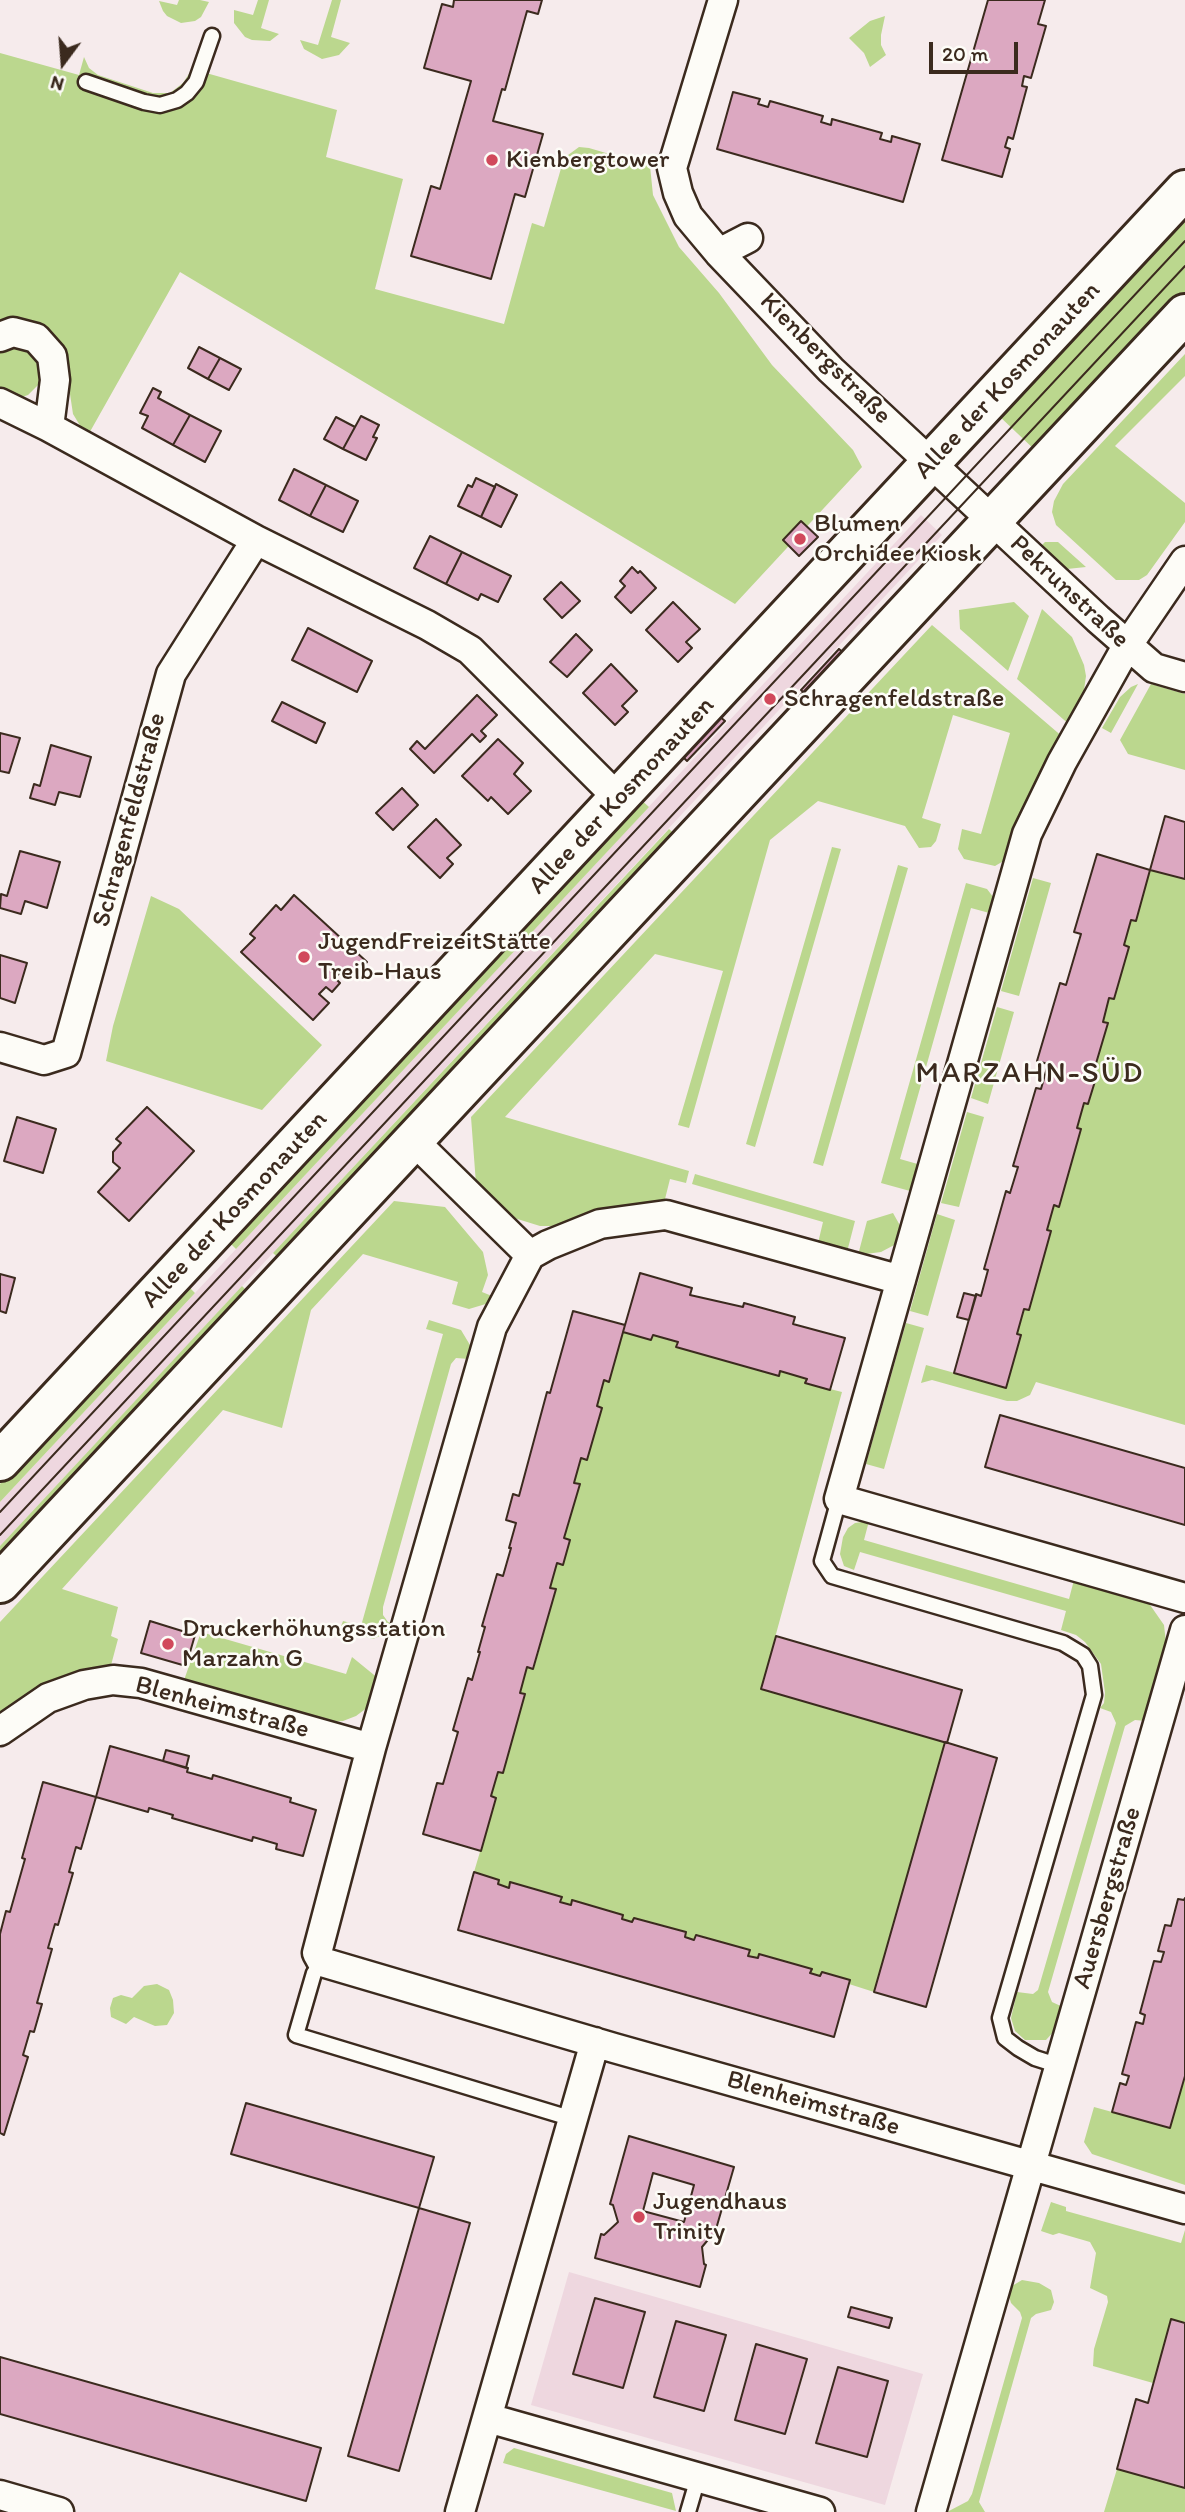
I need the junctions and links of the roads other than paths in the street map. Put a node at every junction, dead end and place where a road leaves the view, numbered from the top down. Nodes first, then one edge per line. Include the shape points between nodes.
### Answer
1 (723, 0) edge
2 (212, 36) dead end
3 (86, 82) dead end
4 (1185, 190) edge
5 (748, 238) dead end
6 (719, 253) junction
7 (1185, 314) edge
8 (0, 337) edge
9 (0, 402) edge
10 (49, 427) junction
11 (931, 463) junction
12 (992, 521) junction
13 (256, 540) junction
14 (1185, 561) edge
15 (1127, 646) junction
16 (1185, 677) edge
17 (619, 799) junction
18 (0, 1047) edge
19 (413, 1139) junction
20 (530, 1255) junction
21 (901, 1280) junction
22 (0, 1461) edge
23 (839, 1499) junction
24 (0, 1583) edge
25 (1185, 1598) edge
26 (1185, 1630) edge
27 (0, 1731) edge
28 (371, 1748) junction
29 (323, 1962) junction
30 (595, 2042) junction
31 (1060, 2066) junction
32 (573, 2119) junction
33 (1031, 2166) junction
34 (1185, 2209) edge
35 (488, 2418) junction
36 (698, 2478) junction
37 (0, 2495) edge
38 (56, 2512) edge
39 (460, 2512) edge
40 (688, 2512) edge
41 (820, 2512) edge
42 (931, 2512) edge

1 - 6 street, Kienbergstraße via 673,169 688,216
2 - 3 lane via 195,82 177,100 160,105 144,102
4 - 11 main road, Allee der Kosmonauten
5 - 6 street
6 - 11 street, Kienbergstraße via 831,369
7 - 12 main road
8 - 10 street via 13,332 36,338 52,356 55,380
9 - 10 street
10 - 13 street
11 - 12 street, Pekrunstraße
11 - 17 main road, Allee der Kosmonauten
12 - 15 street, Pekrunstraße
12 - 19 main road
13 - 17 street via 470,650
13 - 18 street, Schragenfeldstraße via 171,674 66,1053 44,1059
14 - 15 street
15 - 16 street, Pekrunstraße via 1154,668
15 - 21 street via 1027,834
17 - 22 main road, Allee der Kosmonauten
19 - 20 street
19 - 24 main road
20 - 21 street via 600,1224 666,1215
20 - 28 street via 492,1327
21 - 23 street
23 - 25 street
23 - 31 lane via 822,1561 832,1576 1063,1643 1083,1655 1090,1666 1094,1695 1000,2018 1005,2038 1017,2048
26 - 31 street, Auersbergstraße
27 - 28 street, Blenheimstraße via 48,1698 113,1680
28 - 29 street via 317,1953
29 - 30 street, Blenheimstraße
29 - 32 lane via 314,1973 296,2035
30 - 32 street
30 - 33 street, Blenheimstraße
31 - 33 street, Auersbergstraße
32 - 35 street
33 - 34 street, Blenheimstraße
33 - 42 street
35 - 36 street
35 - 39 street
36 - 40 lane
36 - 41 street
37 - 38 street

